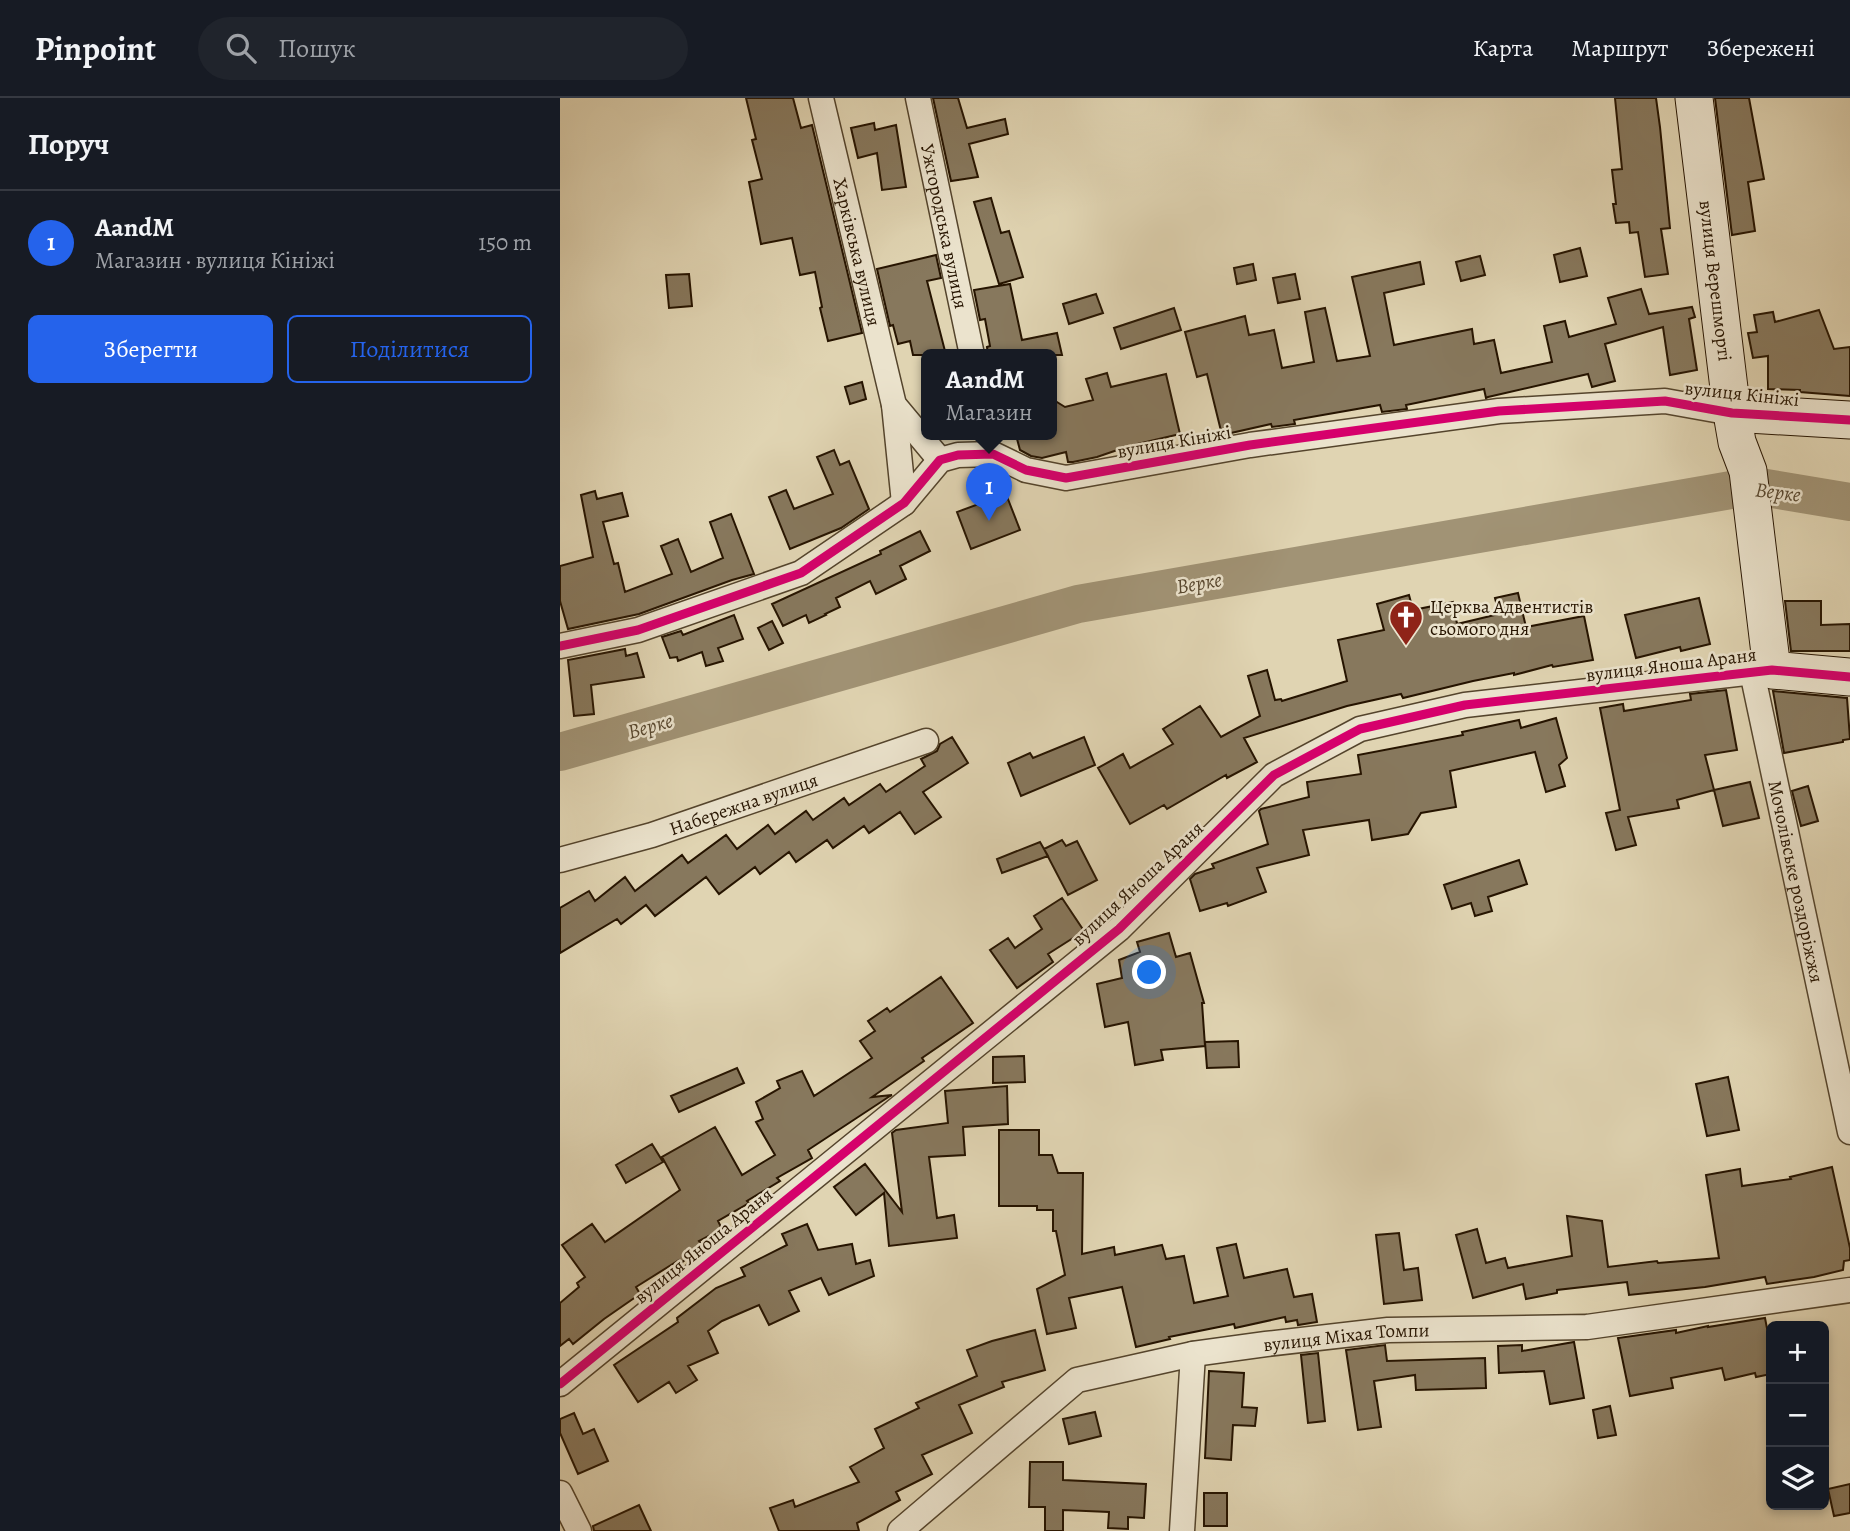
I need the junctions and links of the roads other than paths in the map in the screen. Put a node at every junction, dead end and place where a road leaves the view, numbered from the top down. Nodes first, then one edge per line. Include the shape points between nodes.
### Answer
1 (821, 98) edge
2 (918, 98) edge
3 (1694, 98) edge
4 (971, 349) edge
5 (894, 405) junction
6 (1732, 413) junction
7 (1850, 420) edge
8 (921, 437) edge
9 (923, 440) edge
10 (991, 445) edge
11 (940, 460) junction
12 (904, 503) junction
13 (560, 646) edge
14 (1762, 671) junction
15 (1850, 677) edge
16 (926, 741) dead end
17 (560, 860) edge
18 (1850, 1132) edge
19 (1849, 1296) edge
20 (1193, 1354) junction
21 (560, 1384) edge
22 (560, 1493) edge
23 (579, 1531) edge
24 (900, 1531) edge
25 (1182, 1531) edge

1 - 5 street, Харківська вулиця
2 - 4 street, Ужгородська вулиця
3 - 6 street, вулиця Верешморті
5 - 8 street, Харківська вулиця
5 - 12 street, Харківська вулиця
6 - 7 street, вулиця Кініжі
6 - 10 street, вулиця Кініжі via 1665,401 1499,411 1066,478 1026,471
6 - 14 street, вулиця Верешморті via 1748,471
9 - 11 street, Харківська вулиця
10 - 11 street, вулиця Кініжі
11 - 12 street
12 - 13 street via 800,573 638,630
14 - 15 street, вулиця Яноша Араня
14 - 18 street, Мочолівське роздоріжжя
14 - 21 street, вулиця Яноша Араня via 1465,705 1360,729 1275,775 1119,929
16 - 17 street, Набережна вулиця via 652,835
19 - 20 street, вулиця Міхая Томпи via 1587,1327 1388,1330
20 - 24 street, вулиця Міхая Томпи via 1077,1380
20 - 25 street
22 - 23 street

